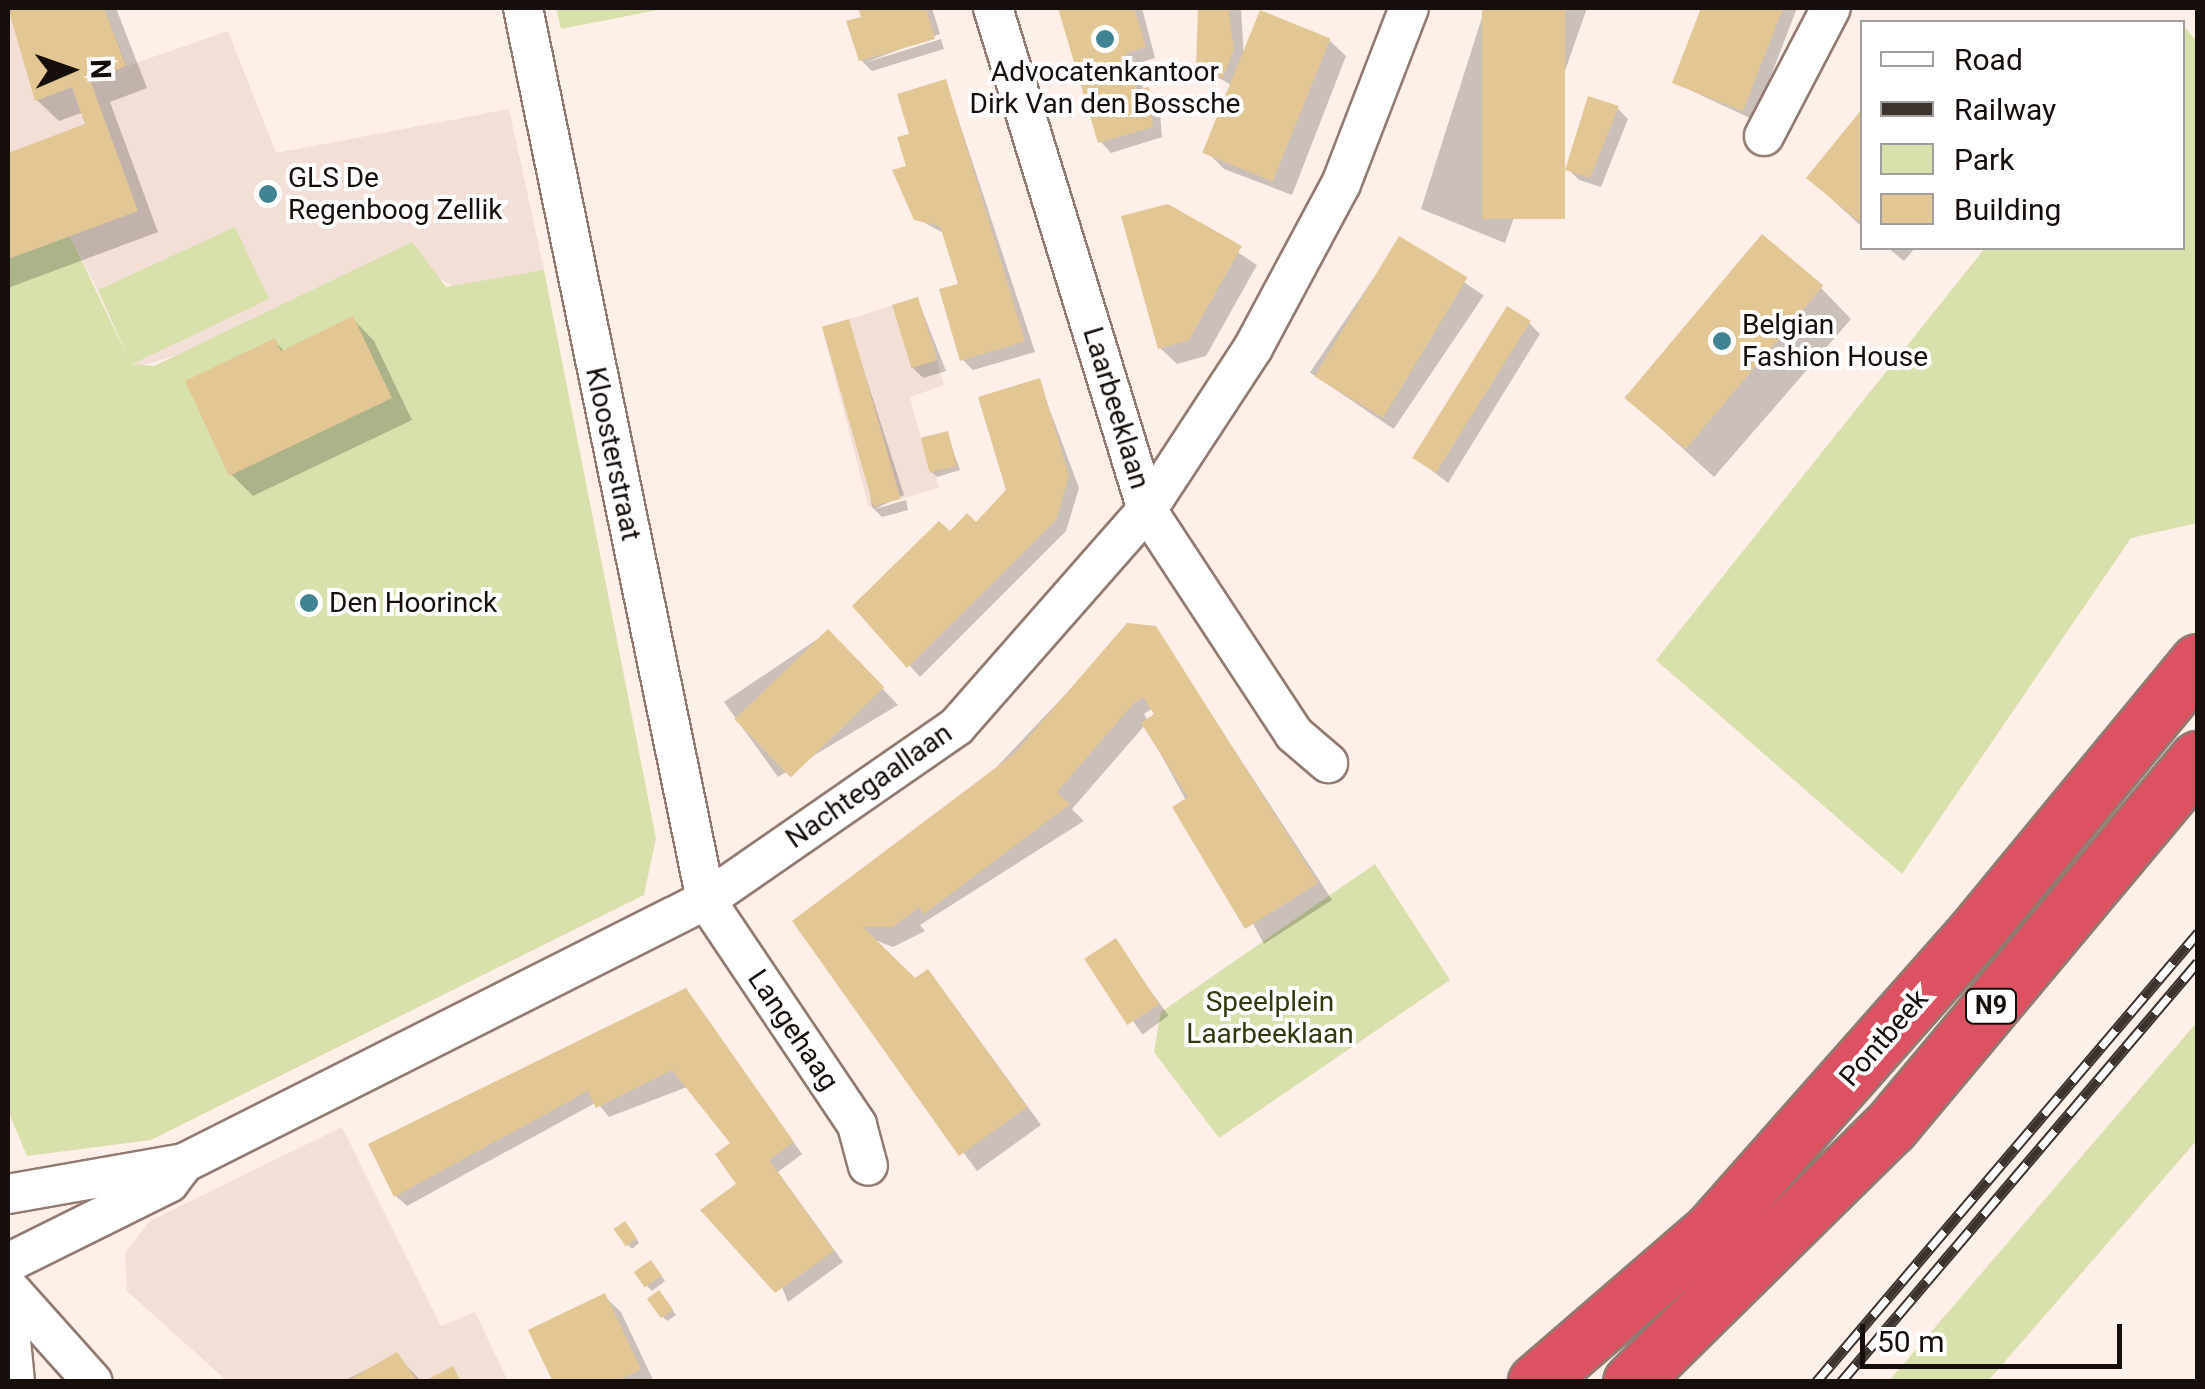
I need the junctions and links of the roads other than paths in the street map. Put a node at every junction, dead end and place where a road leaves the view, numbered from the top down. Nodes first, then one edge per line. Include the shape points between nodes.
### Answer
1 (523, 8) edge
2 (992, 8) edge
3 (1409, 8) edge
4 (1832, 8) edge
5 (1764, 136) dead end
6 (1147, 510) junction
7 (2198, 662) edge
8 (2198, 760) edge
9 (1328, 763) dead end
10 (706, 900) junction
11 (184, 1163) junction
12 (868, 1166) dead end
13 (8, 1194) edge
14 (8, 1263) edge
15 (8, 1287) edge
16 (8, 1309) edge
17 (16, 1382) edge
18 (93, 1382) edge
19 (1536, 1382) edge
20 (1631, 1382) edge

1 - 10 street, Kloosterstraat
2 - 6 street, Laarbeeklaan
3 - 6 street, Nachtegaallaan via 1328,211
4 - 5 street
6 - 9 street, Laarbeeklaan via 1294,734
6 - 10 street, Nachtegaallaan via 957,726
7 - 19 highway, Pontbeek / N9 via 1974,936 1711,1231
8 - 20 highway, N9 via 1890,1127
10 - 11 street, Nachtegaallaan
10 - 12 street, Langehaag via 857,1125
11 - 13 street, Nachtegaallaan
11 - 14 street, Nachtegaallaan via 169,1183
15 - 18 street
16 - 17 street

